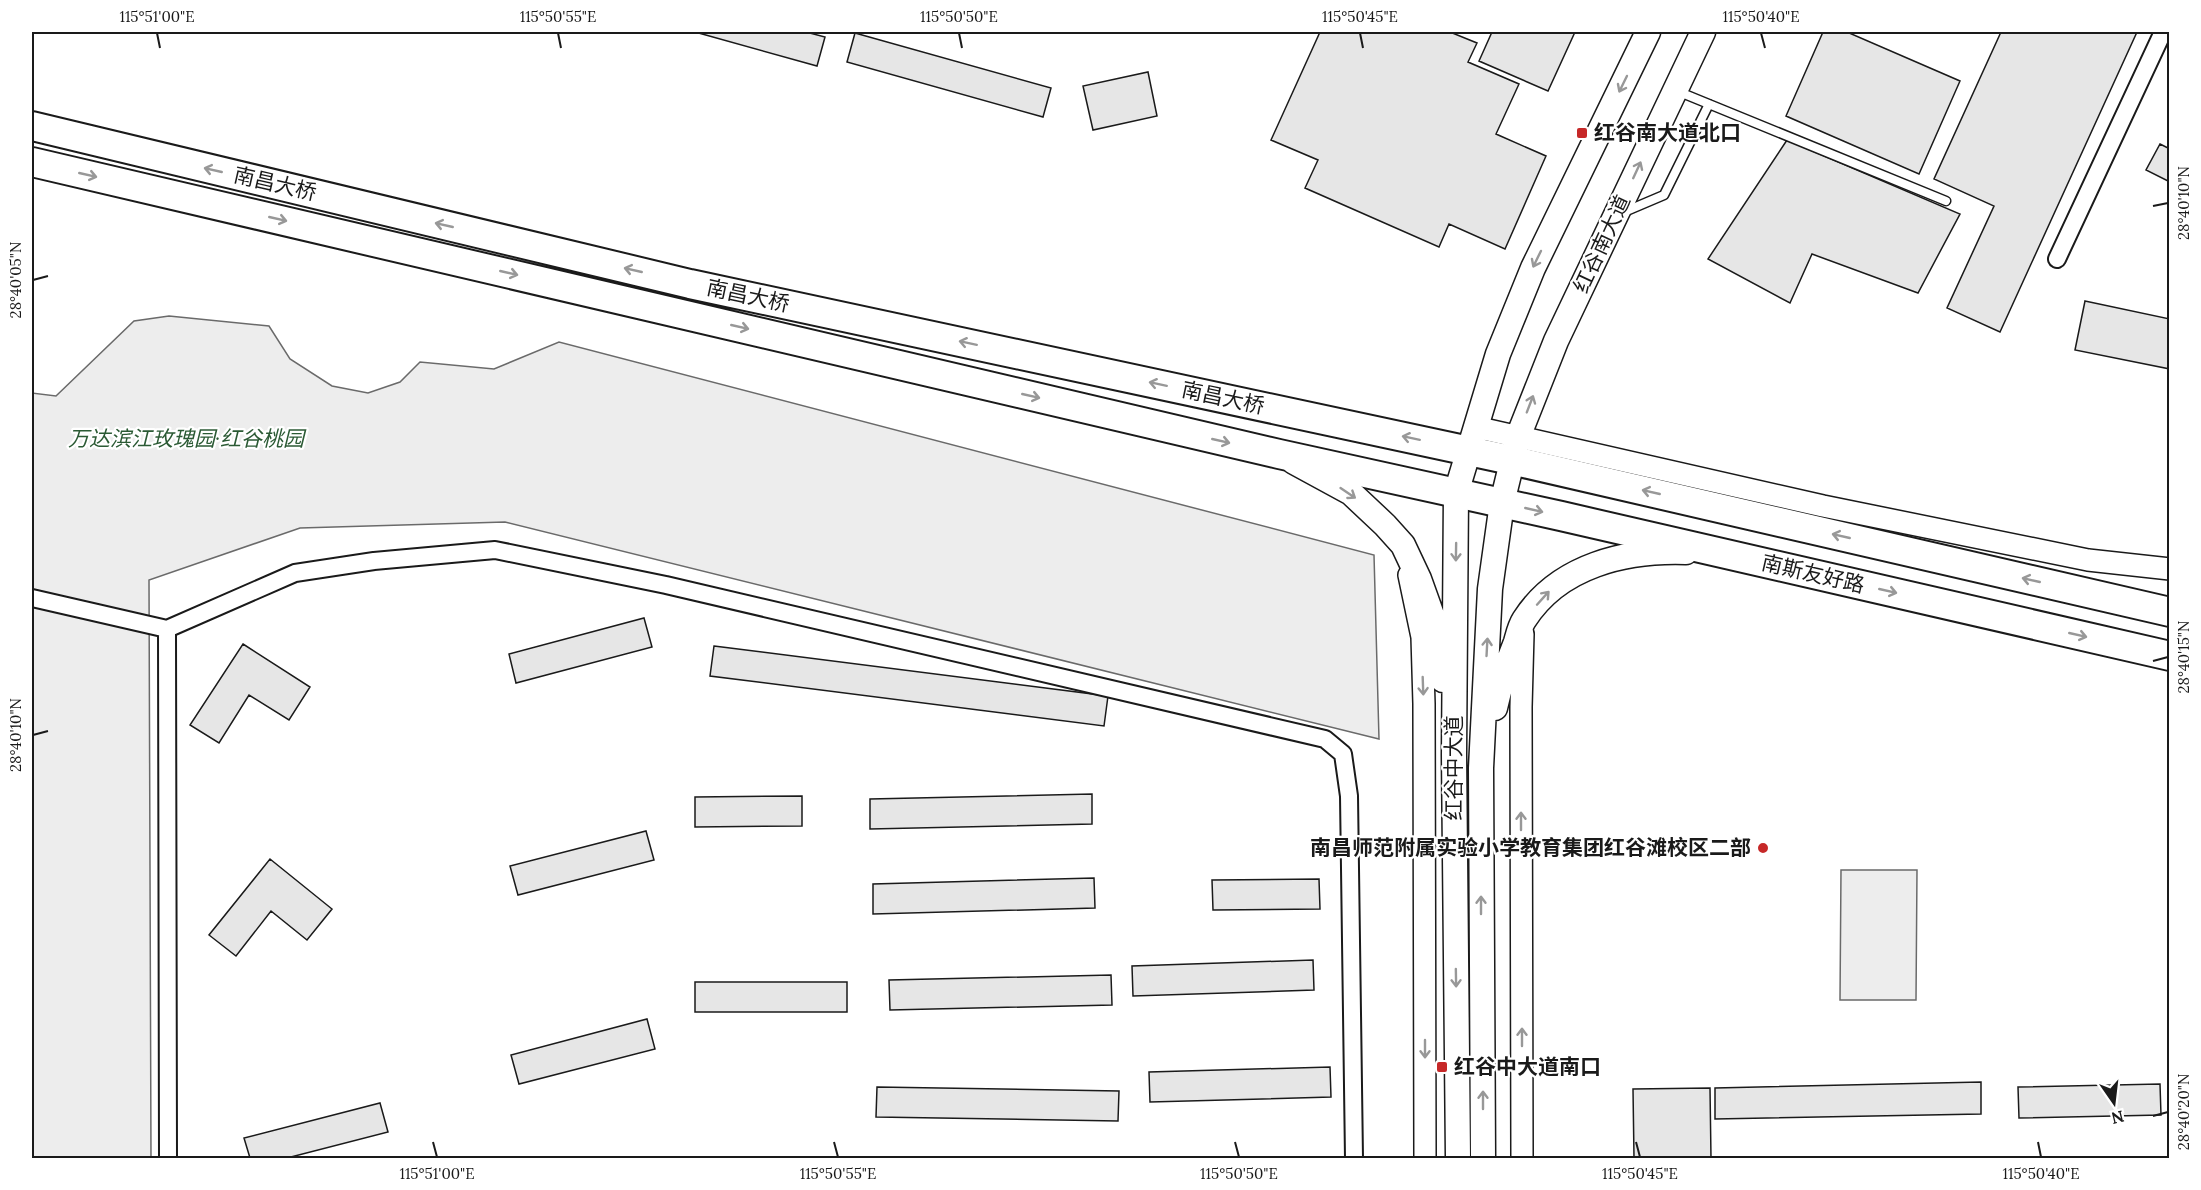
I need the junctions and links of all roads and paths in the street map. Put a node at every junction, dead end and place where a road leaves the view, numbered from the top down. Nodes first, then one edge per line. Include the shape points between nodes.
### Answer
1 (1648, 32) edge
2 (1703, 32) edge
3 (2163, 32) edge
4 (1675, 90) junction
5 (1709, 104) junction
6 (32, 126) edge
7 (32, 162) edge
8 (1946, 201) dead end
9 (1615, 216) junction
10 (2057, 259) dead end
11 (1472, 439) junction
12 (1514, 448) junction
13 (1279, 454) junction
14 (1456, 493) junction
15 (1502, 503) junction
16 (1403, 545) junction
17 (1725, 554) junction
18 (2169, 569) edge
19 (32, 598) edge
20 (2169, 612) edge
21 (1524, 621) junction
22 (167, 629) junction
23 (2169, 656) edge
24 (1454, 755) junction
25 (1480, 768) junction
26 (168, 1158) edge
27 (1354, 1158) edge
28 (1425, 1158) edge
29 (1458, 1158) edge
30 (1483, 1158) edge
31 (1522, 1158) edge

1 -> 11 main road via 1533,268 1498,354
2 - 4 main road, 红谷南大道
3 - 10 street
4 - 5 lane
9 -> 4 main road, 红谷南大道
5 - 8 lane
5 - 9 lane via 1664,195
11 -> 6 highway, 南昌大桥 via 690,284
7 -> 13 highway, 南昌大桥
12 -> 9 main road, 红谷南大道 via 1556,341
11 - 12 highway, 南斯友好路
11 - 14 main road, 红谷中大道
12 - 15 main road, 红谷中大道
12 - 18 street via 2076,557
20 -> 12 highway, 南斯友好路
13 - 14 highway, 南昌大桥
13 -> 16 main road via 1351,493
14 - 15 highway, 南斯友好路
14 -> 24 main road, 红谷中大道
15 -> 17 highway, 南斯友好路
25 -> 15 main road, 红谷中大道 via 1490,589
16 - 24 main road via 1433,618
16 -> 28 street via 1422,637
21 -> 17 main road via 1549,591 1576,572 1612,559 1659,551
17 -> 23 highway, 南斯友好路
19 - 22 street
21 - 25 main road via 1502,676
31 -> 21 street
22 - 26 street
22 - 27 street via 295,573 495,550 666,585 1325,740 1343,754 1349,796
24 -> 29 main road, 红谷中大道
30 -> 25 main road, 红谷中大道

